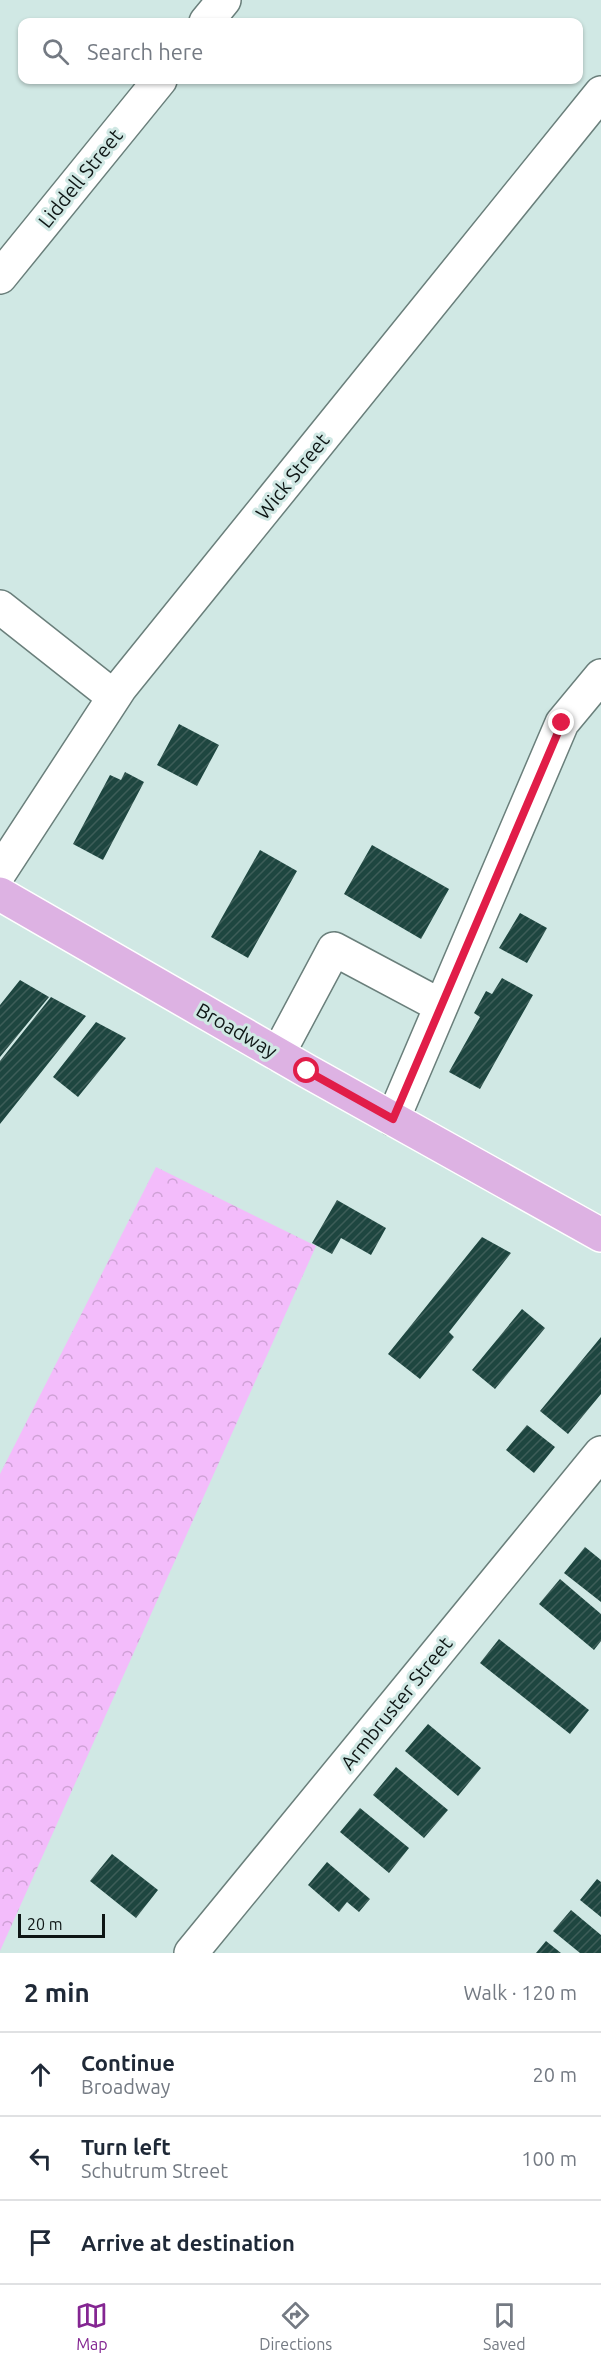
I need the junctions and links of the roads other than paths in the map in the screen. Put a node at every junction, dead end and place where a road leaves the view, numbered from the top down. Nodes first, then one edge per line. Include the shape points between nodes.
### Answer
1 (224, 0) edge
2 (209, 18) edge
3 (157, 84) edge
4 (601, 93) edge
5 (0, 278) edge
6 (0, 607) edge
7 (601, 675) edge
8 (114, 697) junction
9 (0, 872) edge
10 (0, 894) edge
11 (441, 1006) junction
12 (278, 1054) junction
13 (393, 1119) junction
14 (601, 1235) edge
15 (601, 1453) edge
16 (191, 1953) edge

1 - 2 street
3 - 5 street, Liddell Street
4 - 8 street, Wick Street
6 - 8 street
7 - 11 street via 562,723
8 - 9 street, Wick Street
10 - 12 main road, Broadway
11 - 12 street via 334,949
11 - 13 street
12 - 13 main road, Broadway
13 - 14 main road, Broadway
15 - 16 street, Armbruster Street

